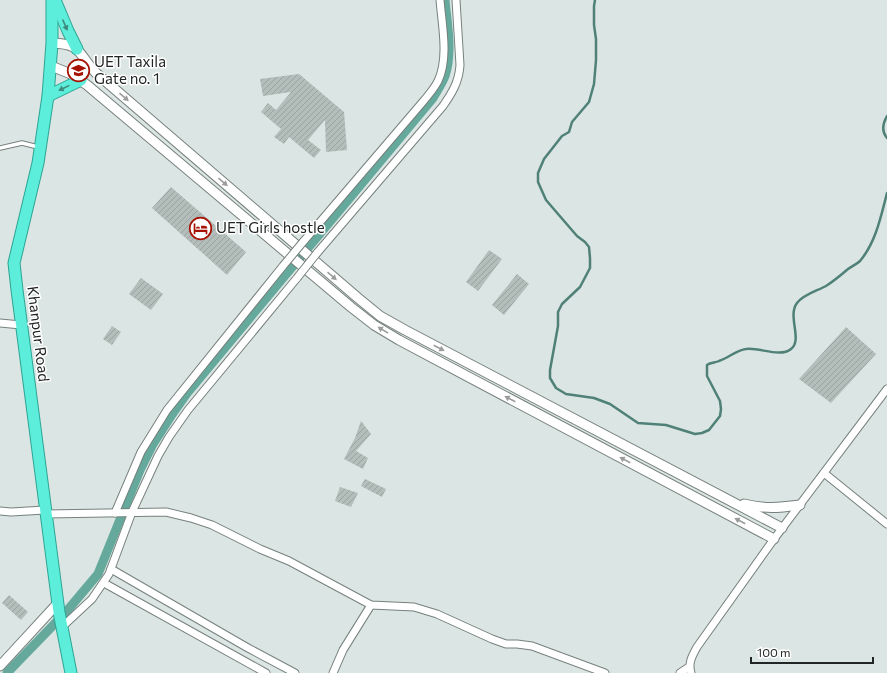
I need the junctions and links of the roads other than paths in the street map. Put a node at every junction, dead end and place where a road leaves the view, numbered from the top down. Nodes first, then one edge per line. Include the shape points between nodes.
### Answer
1 (53, 0) edge
2 (440, 0) edge
3 (456, 0) edge
4 (52, 43) junction
5 (77, 49) junction
6 (84, 59) junction
7 (50, 66) junction
8 (71, 74) junction
9 (81, 80) junction
10 (48, 96) junction
11 (0, 148) edge
12 (41, 148) junction
13 (0, 323) edge
14 (21, 325) junction
15 (887, 389) edge
16 (824, 473) junction
17 (733, 502) junction
18 (800, 505) junction
19 (0, 511) edge
20 (46, 512) junction
21 (130, 512) junction
22 (117, 513) junction
23 (887, 524) edge
24 (782, 528) junction
25 (774, 539) junction
26 (112, 569) junction
27 (104, 583) junction
28 (371, 605) junction
29 (60, 616) junction
30 (0, 666) edge
31 (690, 670) edge
32 (71, 673) edge
33 (266, 673) edge
34 (295, 673) edge
35 (333, 673) edge
36 (605, 673) edge
37 (680, 673) edge

1 - 4 highway, Khanpur Road
1 -> 5 highway
2 - 22 street, bridge via 444,59 438,82 283,266 167,410 141,452
3 - 21 street, bridge via 459,75 443,106 317,253 188,410 158,456
4 - 5 street via 71,45
4 - 7 highway, Khanpur Road
5 - 6 street
6 - 8 street
6 -> 17 street via 96,73 380,316
7 - 8 street
7 - 10 highway, Khanpur Road
8 - 9 street
9 -> 10 highway
25 -> 9 street via 374,325
10 - 12 highway, Khanpur Road
11 - 12 lane via 22,143
12 - 14 highway, Khanpur Road via 14,263
13 - 14 street
14 - 20 highway, Khanpur Road
15 - 16 street
16 - 18 street
16 - 23 street
17 - 18 street via 760,508
17 - 24 street
18 - 24 street
19 - 20 street
20 - 22 street
20 - 29 highway, Khanpur Road
21 - 22 street
21 - 26 street
21 - 28 street via 166,512 212,525 289,561
24 - 25 street
25 - 31 street via 697,647 691,658
26 - 27 street
26 - 34 street
27 - 29 street via 92,599
27 - 33 street
28 - 35 street via 343,650
28 - 36 street via 414,607 437,614 506,644 532,646
29 - 30 street
29 - 32 highway, Khanpur Road
31 - 37 street

